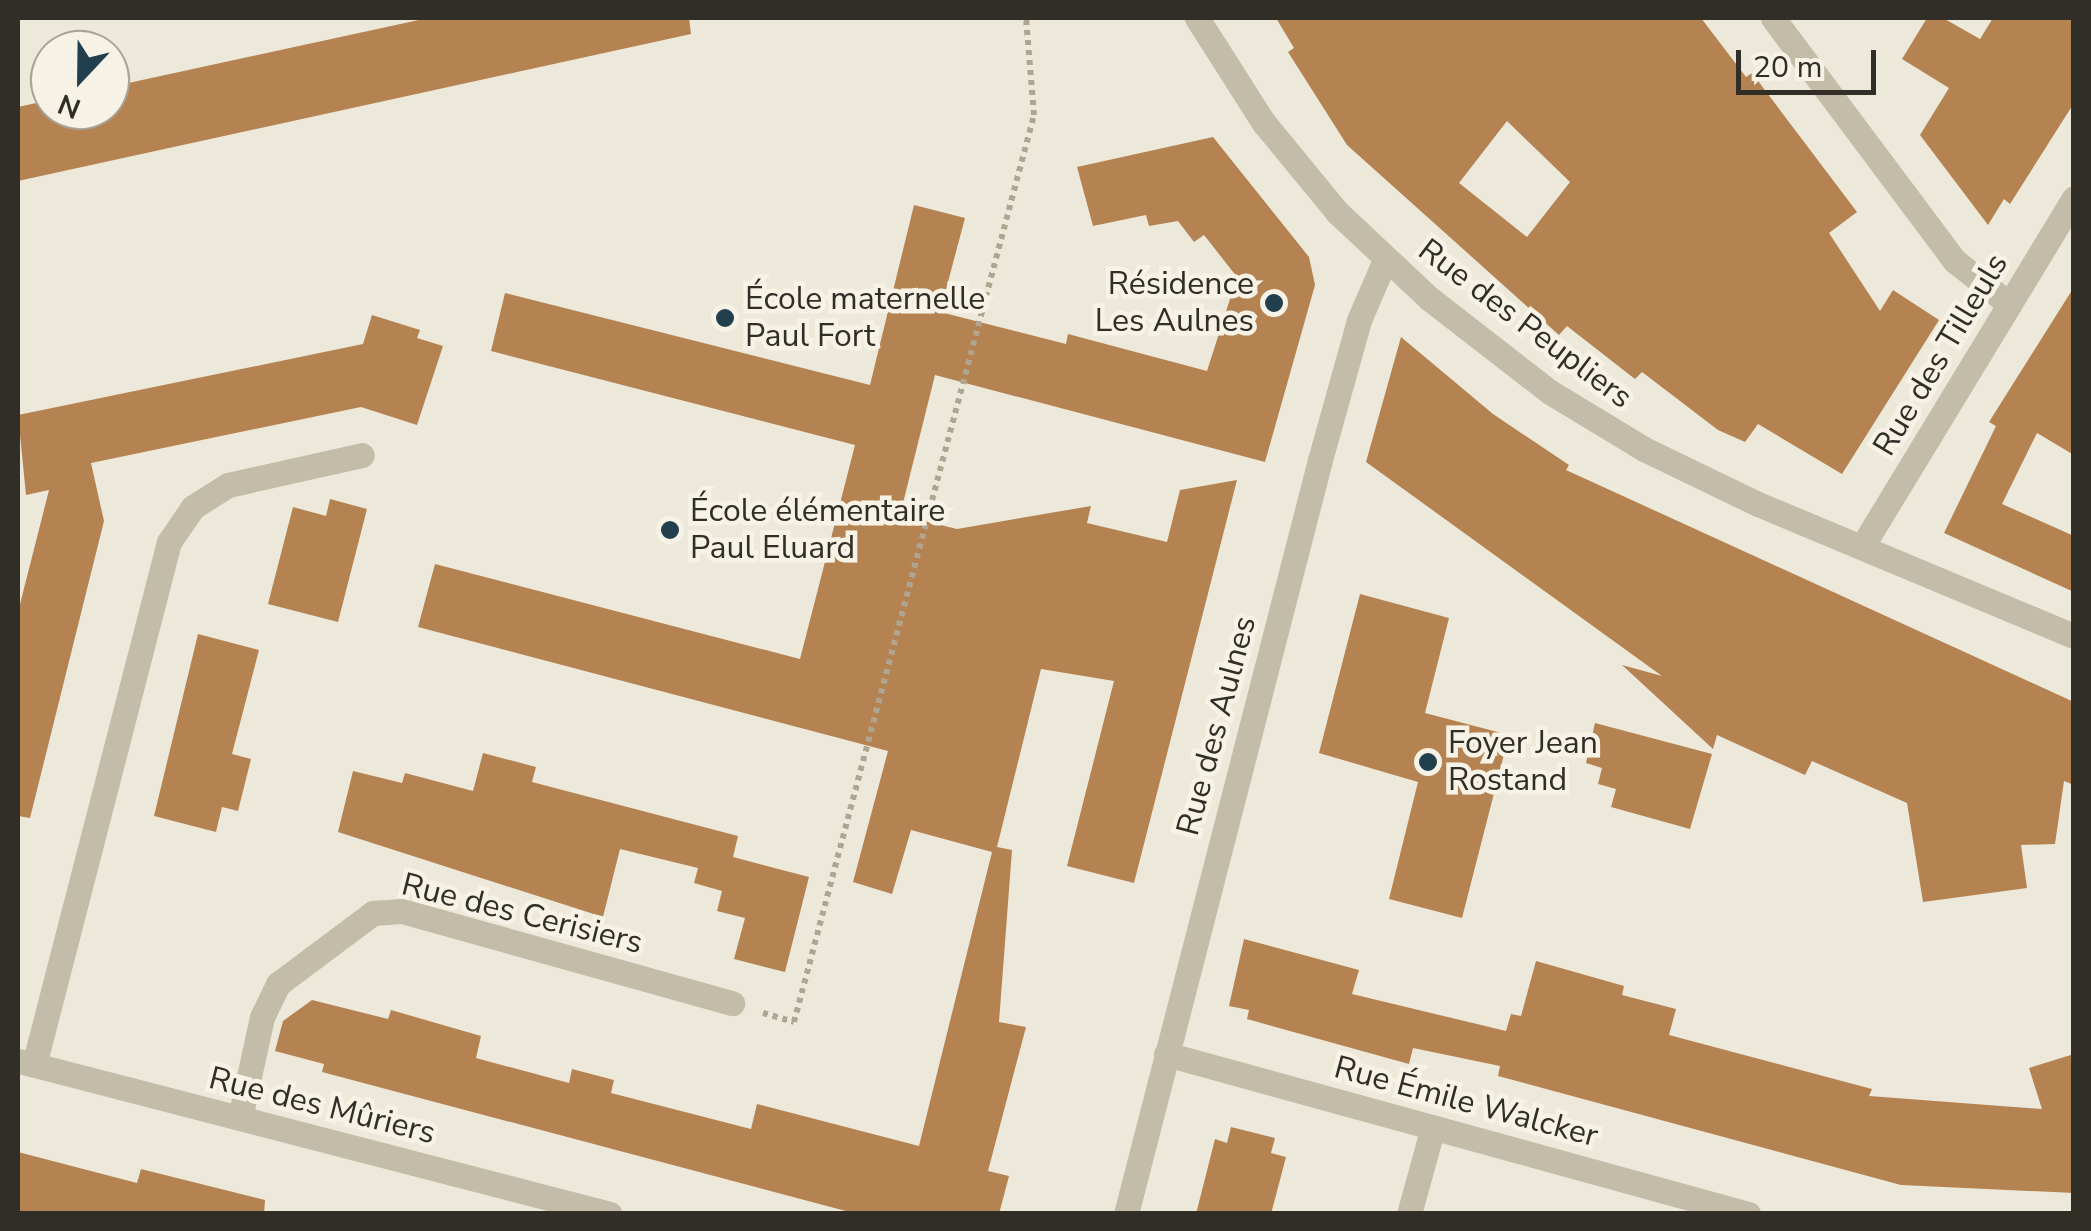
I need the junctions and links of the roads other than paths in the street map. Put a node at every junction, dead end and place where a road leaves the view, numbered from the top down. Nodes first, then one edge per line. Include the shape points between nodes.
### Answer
1 (1197, 18) edge
2 (1772, 18) edge
3 (2074, 198) edge
4 (1385, 260) junction
5 (2009, 304) junction
6 (362, 455) dead end
7 (1863, 545) junction
8 (2074, 636) edge
9 (732, 1003) road end
10 (1166, 1054) junction
11 (26, 1063) edge
12 (240, 1118) junction
13 (1433, 1128) junction
14 (610, 1214) edge
15 (1126, 1214) edge
16 (1409, 1214) edge
17 (1748, 1214) edge

1 - 4 street, Rue des Peupliers via 1264,123
2 - 5 street via 1955,261
3 - 5 street, Rue des Tilleuls
4 - 7 street, Rue des Peupliers via 1525,374 1614,433 1793,520
4 - 10 street, Rue des Aulnes via 1364,304 1334,407
5 - 7 street, Rue des Tilleuls
6 - 11 street via 228,485 193,507 169,542
7 - 8 street, Rue des Peupliers
9 - 12 street, Rue des Cerisiers via 402,911 373,912 278,984 262,1017
10 - 13 street, Rue Émile Walcker
10 - 15 street, Rue des Aulnes
11 - 12 street, Rue des Mûriers
12 - 14 street, Rue des Mûriers
13 - 16 street
13 - 17 street, Rue Émile Walcker

